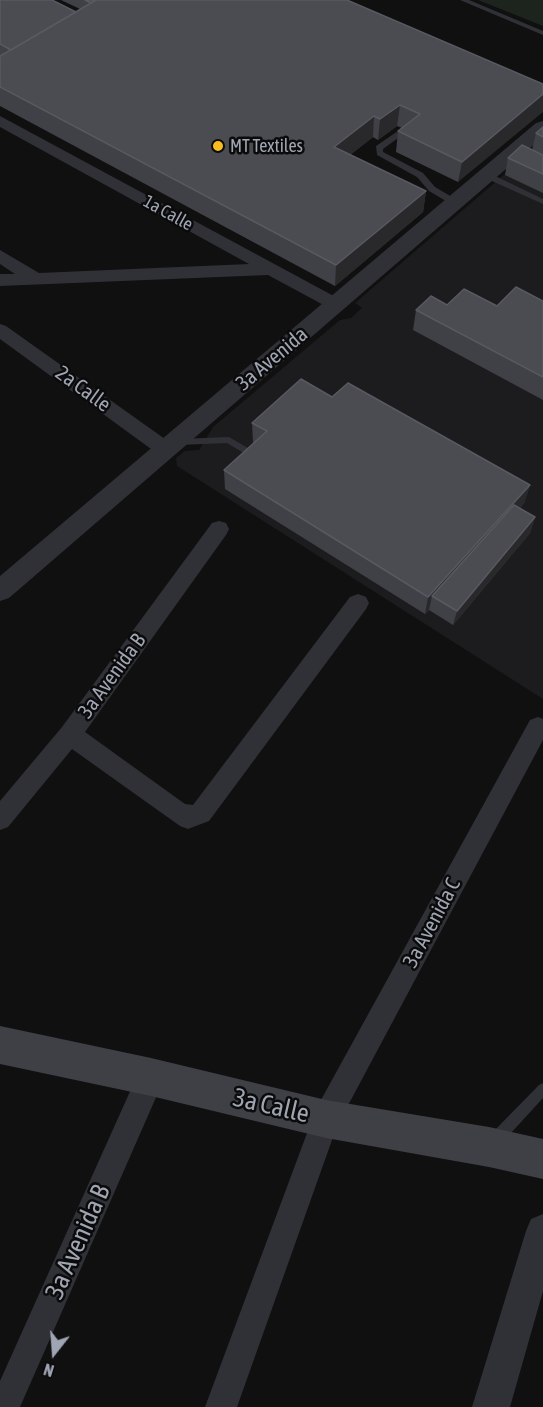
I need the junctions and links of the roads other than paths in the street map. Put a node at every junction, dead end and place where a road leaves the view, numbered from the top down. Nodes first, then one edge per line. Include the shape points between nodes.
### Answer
1 (463, 0) edge
2 (543, 33) edge
3 (0, 121) edge
4 (542, 128) edge
5 (401, 132) edge
6 (486, 175) junction
7 (454, 202) junction
8 (543, 202) edge
9 (0, 256) edge
10 (268, 269) junction
11 (36, 279) junction
12 (0, 280) edge
13 (337, 305) junction
14 (0, 330) edge
15 (169, 445) junction
16 (255, 456) edge
17 (219, 529) dead end
18 (3, 584) edge
19 (358, 603) dead end
20 (538, 727) dead end
21 (70, 734) junction
22 (0, 819) edge
23 (0, 1045) edge
24 (151, 1077) junction
25 (543, 1089) edge
26 (326, 1119) junction
27 (489, 1147) junction
28 (543, 1159) edge
29 (543, 1231) edge
30 (4, 1407) edge
31 (221, 1407) edge
32 (491, 1407) edge

1 - 2 lane
3 - 10 street, 1a Calle
4 - 6 street, 3a Avenida via 519,154
5 - 7 lane via 379,148 380,153 420,175 432,189
6 - 7 street, 3a Avenida
6 - 8 lane
7 - 13 street, 3a Avenida
9 - 11 street
10 - 11 street
10 - 13 street, 1a Calle
11 - 12 street
13 - 15 street, 3a Avenida
14 - 15 street, 2a Calle
15 - 16 lane via 229,440
15 - 18 street, 3a Avenida
17 - 21 street, 3a Avenida B
19 - 21 street via 201,813 188,818 177,812
20 - 26 street, 3a Avenida C
21 - 22 street, 3a Avenida B
23 - 24 main road, 3a Calle
24 - 26 main road, 3a Calle
24 - 30 street, 3a Avenida B
25 - 27 lane
26 - 27 main road, 3a Calle
26 - 31 street, 3a Avenida C
27 - 28 main road, 3a Calle
29 - 32 street

